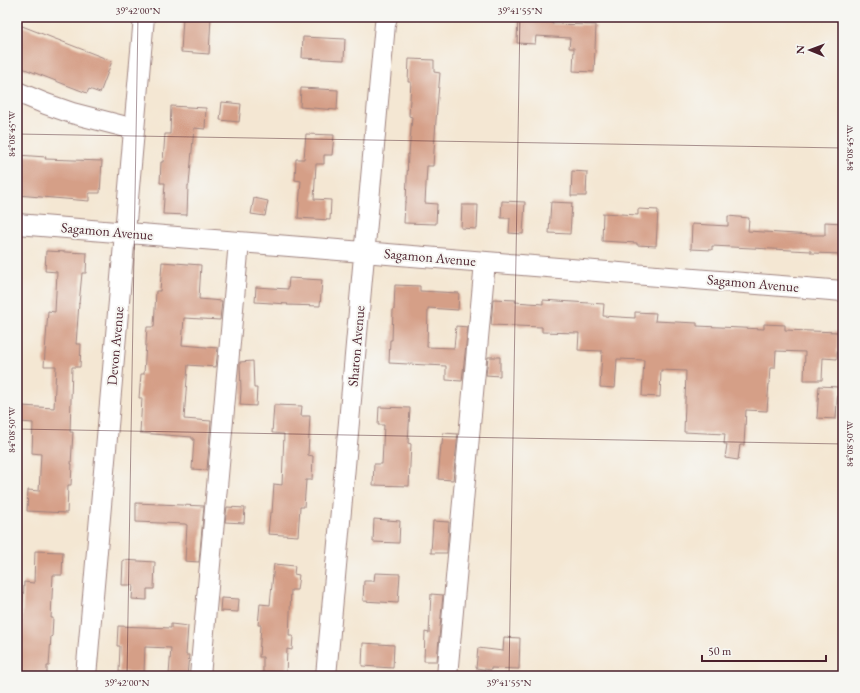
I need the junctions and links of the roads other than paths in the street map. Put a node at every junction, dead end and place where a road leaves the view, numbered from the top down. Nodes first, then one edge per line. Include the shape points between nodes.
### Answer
1 (144, 17) edge
2 (387, 17) edge
3 (17, 92) edge
4 (134, 129) junction
5 (17, 224) edge
6 (125, 233) junction
7 (239, 242) junction
8 (364, 252) junction
9 (485, 262) junction
10 (843, 291) edge
11 (86, 676) edge
12 (200, 676) edge
13 (326, 676) edge
14 (447, 676) edge

1 - 4 street, Devon Avenue
2 - 8 street, Sharon Avenue
3 - 4 street via 72,113
4 - 6 street, Devon Avenue
5 - 6 street, Sagamon Avenue
6 - 7 street, Sagamon Avenue
6 - 11 street, Devon Avenue
7 - 8 street, Sagamon Avenue
7 - 12 street
8 - 9 street, Sagamon Avenue
8 - 13 street, Sharon Avenue
9 - 10 street, Sagamon Avenue
9 - 14 street

